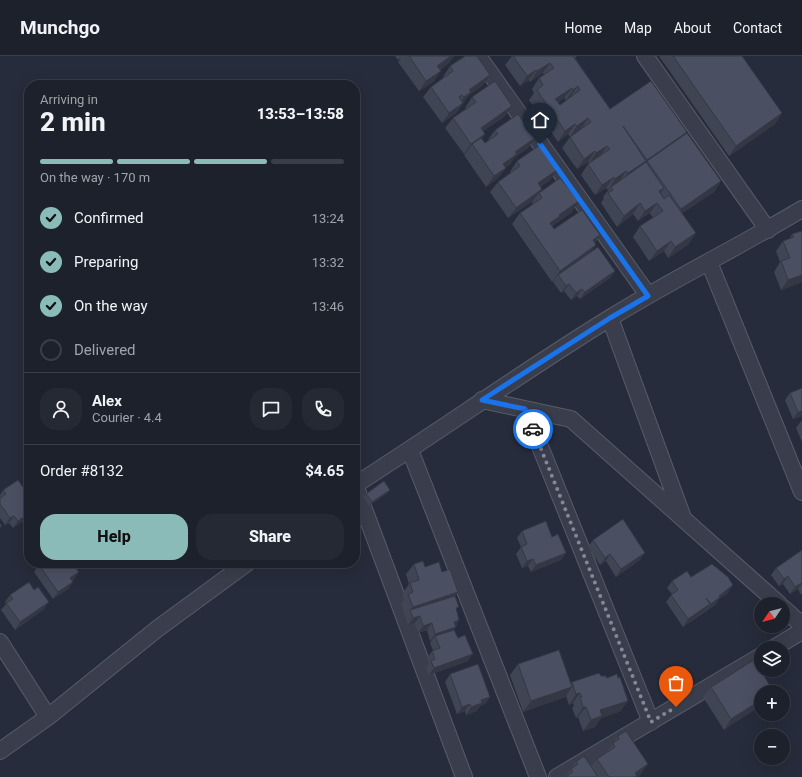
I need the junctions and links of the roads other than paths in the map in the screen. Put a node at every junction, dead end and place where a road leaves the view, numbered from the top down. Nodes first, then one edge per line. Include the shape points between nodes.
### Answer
1 (478, 56) edge
2 (645, 56) edge
3 (802, 209) edge
4 (768, 230) junction
5 (709, 262) junction
6 (648, 296) junction
7 (610, 318) junction
8 (482, 400) junction
9 (525, 409) junction
10 (410, 450) junction
11 (360, 482) edge
12 (802, 492) edge
13 (360, 498) edge
14 (684, 520) junction
15 (240, 568) edge
16 (771, 597) edge
17 (790, 614) edge
18 (802, 625) edge
19 (802, 631) edge
20 (786, 641) edge
21 (0, 642) edge
22 (754, 660) edge
23 (48, 717) junction
24 (651, 722) junction
25 (0, 751) edge
26 (464, 777) edge
27 (538, 777) edge
28 (558, 777) edge

1 - 6 street
2 - 4 street
3 - 4 street
4 - 5 street
5 - 6 street
5 - 12 street
6 - 7 street
7 - 8 street
7 - 14 street
8 - 9 street
8 - 10 street
9 - 14 street via 571,419
9 - 24 street
10 - 11 street
10 - 27 street
13 - 26 street
14 - 16 street
15 - 23 street via 156,629
17 - 18 street
19 - 20 street
21 - 23 street
22 - 24 street
23 - 25 street
24 - 28 street

